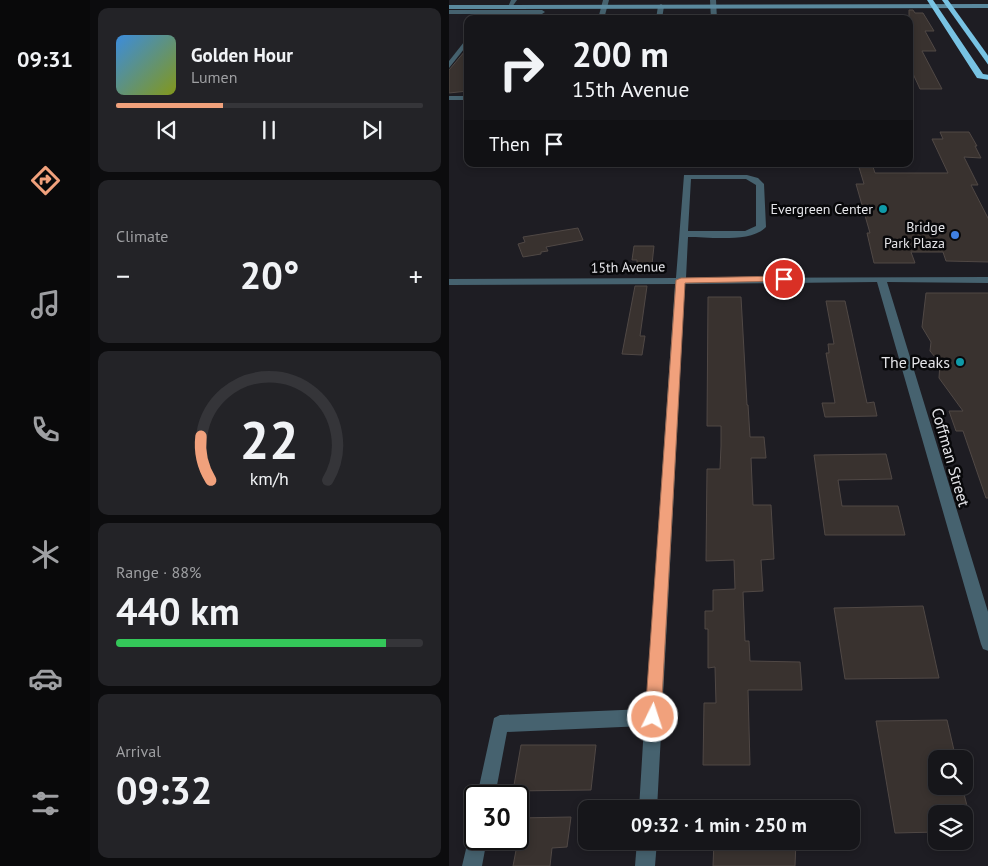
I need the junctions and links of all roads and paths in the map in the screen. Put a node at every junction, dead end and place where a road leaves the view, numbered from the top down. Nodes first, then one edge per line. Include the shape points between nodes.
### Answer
1 (514, 0) edge
2 (945, 0) edge
3 (605, 3) edge
4 (713, 3) edge
5 (932, 3) edge
6 (449, 6) edge
7 (510, 6) junction
8 (661, 6) junction
9 (950, 6) junction
10 (988, 6) edge
11 (488, 9) junction
12 (543, 9) junction
13 (449, 12) edge
14 (484, 15) edge
15 (541, 15) edge
16 (660, 15) edge
17 (464, 45) edge
18 (988, 64) edge
19 (449, 66) edge
20 (988, 78) edge
21 (449, 98) edge
22 (464, 98) edge
23 (683, 234) junction
24 (681, 280) junction
25 (881, 280) junction
26 (988, 280) edge
27 (449, 282) edge
28 (988, 644) edge
29 (653, 717) junction
30 (488, 785) edge
31 (648, 800) edge
32 (475, 850) edge
33 (646, 850) edge
34 (472, 866) edge
35 (645, 866) edge

1 - 7 street
2 - 9 highway
3 - 8 main road
3 - 12 main road
4 - 5 main road
4 - 8 main road
5 - 9 main road
5 - 20 highway via 980,76
6 - 11 main road
7 - 11 main road
7 - 12 main road
8 - 16 street
9 - 10 main road
9 - 18 highway
11 - 12 street
11 - 13 street
11 - 14 street
12 - 15 street
17 - 19 street
21 - 22 street
23 - 23 street via 687,177 747,177 760,184 761,227 755,231 746,234
23 - 24 street
24 - 25 street, 15th Avenue
24 - 27 street, 15th Avenue
24 - 29 street
25 - 26 street, 15th Avenue
25 - 28 street, Coffman Street
29 - 30 street via 499,724
29 - 31 street
32 - 34 street
33 - 35 street

